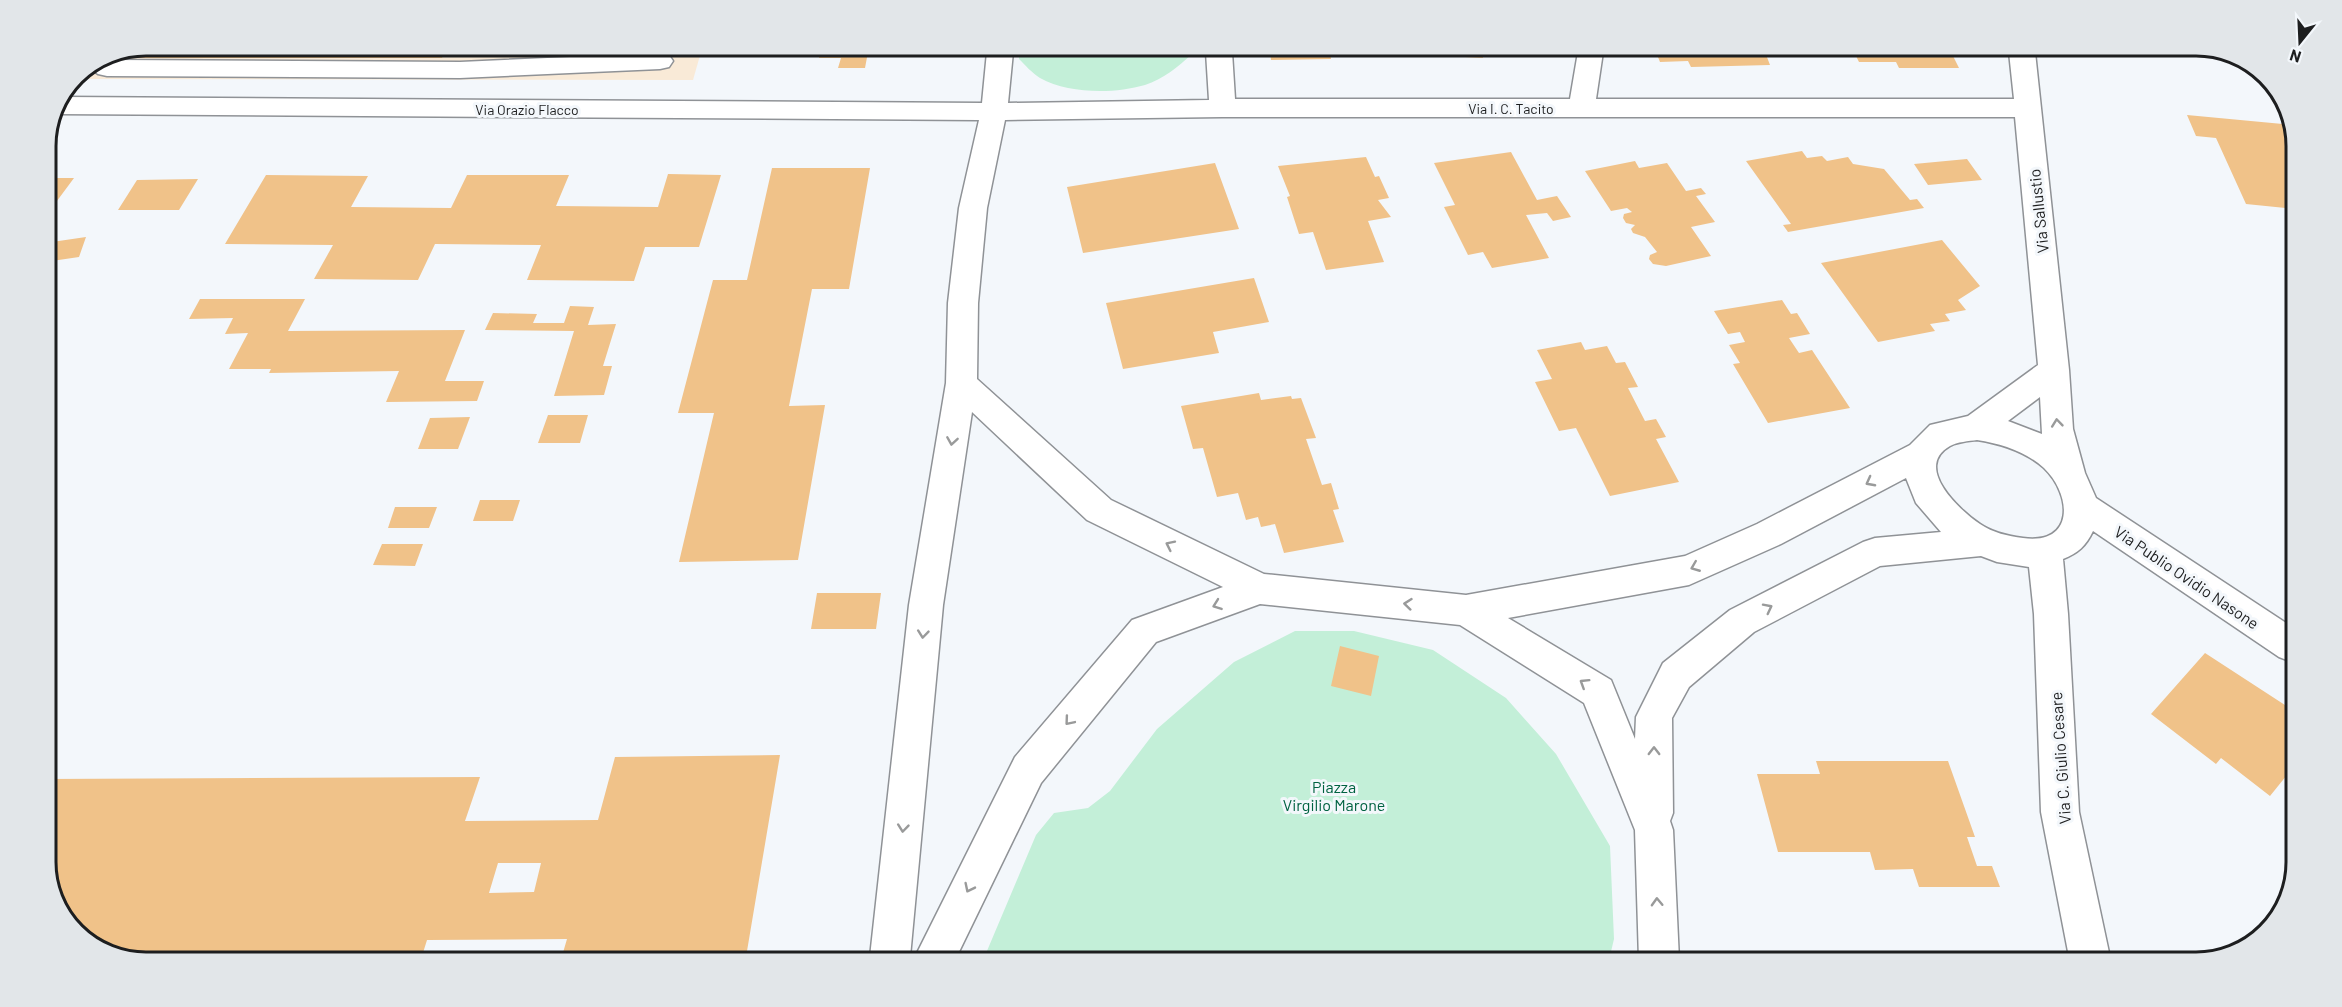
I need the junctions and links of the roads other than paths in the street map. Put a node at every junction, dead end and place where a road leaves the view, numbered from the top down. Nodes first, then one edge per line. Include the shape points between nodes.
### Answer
1 (1000, 56) edge
2 (1219, 56) edge
3 (1590, 56) edge
4 (2022, 56) edge
5 (104, 66) edge
6 (662, 78) edge
7 (65, 106) edge
8 (1582, 107) junction
9 (1222, 108) junction
10 (2028, 108) junction
11 (994, 112) junction
12 (2054, 370) junction
13 (961, 383) junction
14 (1977, 427) junction
15 (1922, 454) junction
16 (2069, 475) junction
17 (2083, 507) junction
18 (1981, 542) junction
19 (2045, 552) junction
20 (1260, 589) junction
21 (1466, 610) junction
22 (2286, 642) edge
23 (1654, 830) junction
24 (891, 952) edge
25 (937, 952) edge
26 (1659, 952) edge
27 (2089, 952) edge

1 - 11 street
2 - 9 street
3 - 8 street
4 - 10 street, Via Sallustio
5 - 6 street via 436,70
6 - 7 street, Via Orazio Flacco
6 - 11 street, Via Orazio Flacco
8 - 9 street, Via I. C. Tacito
8 - 10 street, Via I. C. Tacito
9 - 11 street, Via I. C. Tacito
10 - 12 street, Via Sallustio
11 - 13 street via 973,208 963,303
12 - 14 street
16 -> 12 street, Via Sallustio via 2057,429
20 -> 13 street via 1099,510
13 -> 24 street via 926,605
14 - 15 street via 1942,433
14 - 16 street via 2028,442 2055,459
15 - 18 street via 1919,467 1930,501 1961,531
15 -> 21 street via 1769,534 1689,570
16 - 17 street
17 - 19 street via 2074,536
17 - 22 street, Via Publio Ovidio Nasone
18 - 19 street via 2014,551
23 -> 18 street via 1654,717 1677,675 1742,621 1875,552
19 - 27 street, Via C. Giulio Cesare via 2061,812
21 -> 20 street
20 -> 25 street via 1144,631 1028,770
23 -> 21 street via 1598,692
26 -> 23 street

